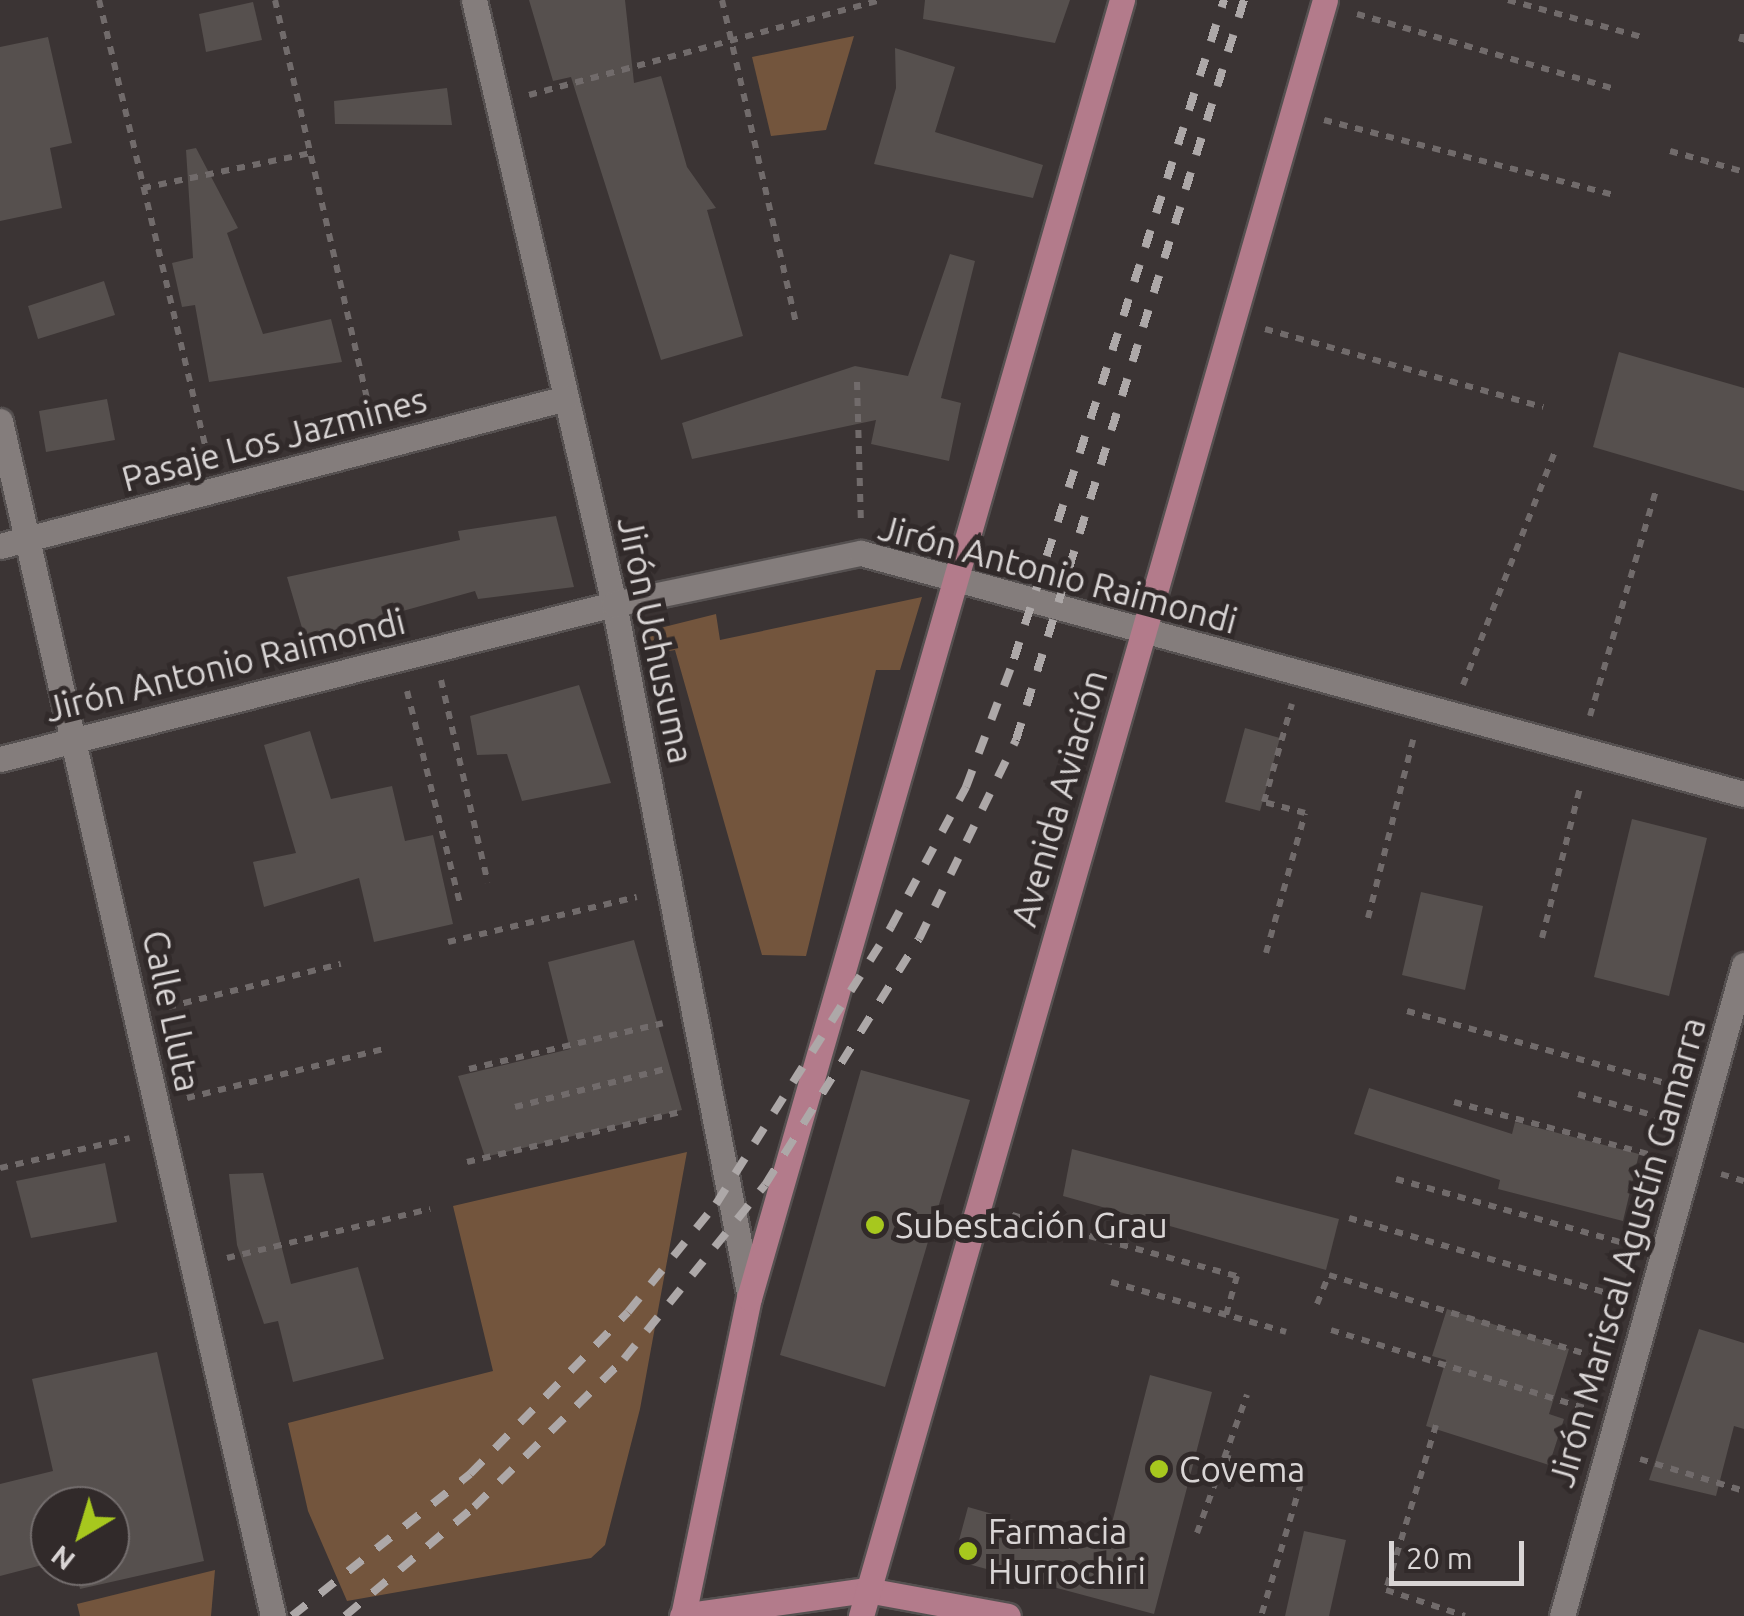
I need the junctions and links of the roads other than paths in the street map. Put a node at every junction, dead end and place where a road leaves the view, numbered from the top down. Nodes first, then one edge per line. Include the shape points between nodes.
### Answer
1 (474, 0) edge
2 (1122, 0) edge
3 (1324, 2) edge
4 (566, 398) junction
5 (0, 421) edge
6 (29, 539) junction
7 (0, 546) edge
8 (960, 586) junction
9 (614, 604) junction
10 (1142, 635) junction
11 (77, 738) junction
12 (0, 758) edge
13 (1744, 794) edge
14 (1744, 965) edge
15 (749, 1298) junction
16 (867, 1590) junction
17 (273, 1616) edge
18 (682, 1616) edge
19 (843, 1616) edge
20 (861, 1616) edge
21 (1008, 1616) edge
22 (1562, 1616) edge

1 - 4 street, Jirón Uchusuma
2 - 8 main road
3 - 10 main road, Avenida Aviación
4 - 6 street, Pasaje Los Jazmines
4 - 9 street, Jirón Uchusuma
5 - 6 street, Calle Lluta
6 - 7 street, Pasaje Los Jazmines
6 - 11 street, Calle Lluta
8 - 9 street, Jirón Antonio Raimondi via 862,553
8 - 10 street, Jirón Antonio Raimondi
8 - 15 main road
9 - 11 street, Jirón Antonio Raimondi
9 - 15 street, Jirón Uchusuma via 717,1103
10 - 13 street, Jirón Antonio Raimondi
10 - 16 main road, Avenida Aviación
11 - 12 street, Jirón Antonio Raimondi
11 - 17 street, Calle Lluta
14 - 22 street, Jirón Mariscal Agustín Gamarra
15 - 18 main road
16 - 18 main road
16 - 19 main road
16 - 20 main road, Avenida Aviación
16 - 21 main road

